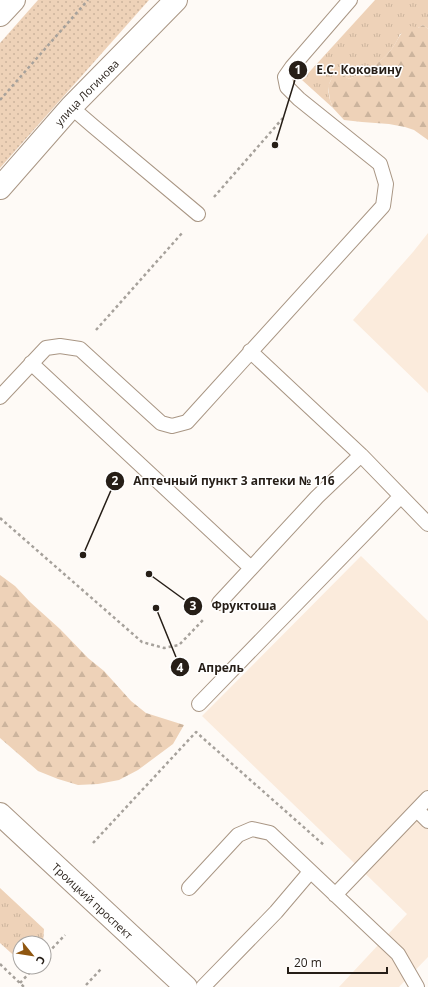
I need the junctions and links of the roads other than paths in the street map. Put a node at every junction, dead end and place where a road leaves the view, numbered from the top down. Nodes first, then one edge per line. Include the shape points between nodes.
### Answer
1 (14, 0) edge
2 (176, 0) edge
3 (350, 0) edge
4 (0, 15) edge
5 (71, 107) junction
6 (0, 188) edge
7 (198, 214) dead end
8 (250, 351) junction
9 (31, 362) junction
10 (0, 397) edge
11 (361, 455) junction
12 (401, 496) junction
13 (428, 524) edge
14 (252, 568) junction
15 (220, 603) road end
16 (199, 704) dead end
17 (428, 798) edge
18 (417, 810) junction
19 (0, 814) edge
20 (428, 821) edge
21 (310, 872) junction
22 (189, 888) dead end
23 (335, 895) junction
24 (186, 987) edge
25 (203, 987) edge
26 (417, 987) edge

1 - 4 street
2 - 5 street, улица Логинова
3 - 8 lane via 285,77 287,87 299,100 380,164 386,184 383,206
5 - 6 street, улица Логинова
5 - 7 lane
8 - 9 lane via 187,422 172,426 161,423 80,349 60,346 46,348
8 - 11 lane
9 - 10 lane
9 - 14 lane
11 - 12 lane
11 - 14 lane via 317,497
12 - 13 lane
12 - 16 lane
14 - 15 lane
17 - 18 lane
18 - 20 lane
18 - 23 lane
19 - 24 street, Троицкий проспект
21 - 22 lane via 270,833 252,830 238,835
21 - 23 lane
21 - 25 lane via 276,912
23 - 26 lane via 398,954

